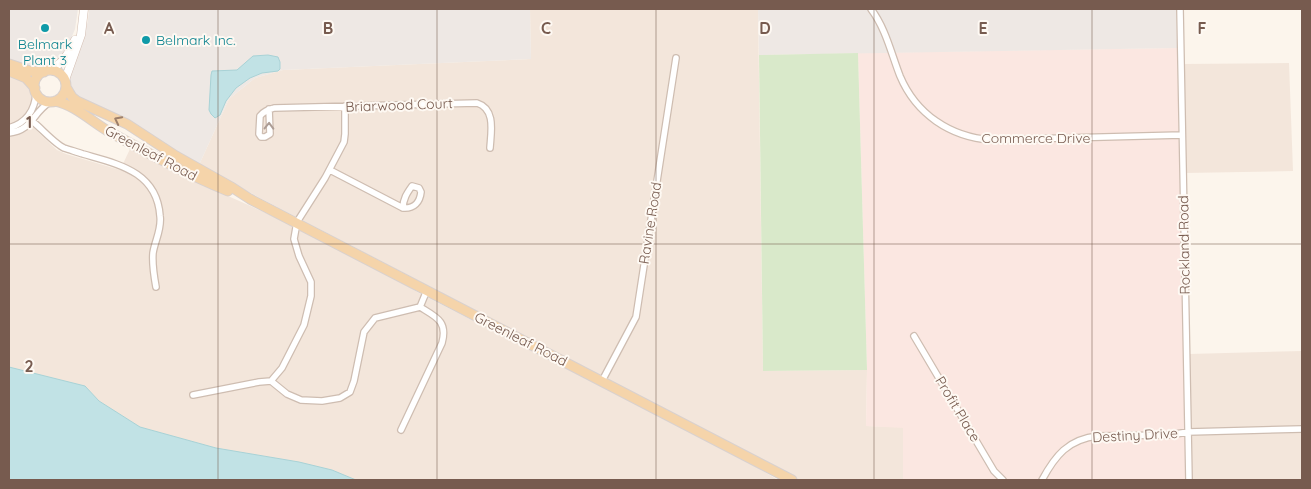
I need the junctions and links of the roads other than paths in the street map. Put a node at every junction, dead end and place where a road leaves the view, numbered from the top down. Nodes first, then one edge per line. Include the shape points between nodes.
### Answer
1 (84, 9) edge
2 (871, 9) edge
3 (1180, 9) edge
4 (81, 27) junction
5 (676, 58) dead end
6 (9, 64) edge
7 (9, 71) edge
8 (47, 71) junction
9 (66, 83) junction
10 (35, 90) junction
11 (53, 102) junction
12 (344, 106) junction
13 (269, 109) dead end
14 (32, 120) junction
15 (9, 128) edge
16 (9, 133) edge
17 (1182, 135) junction
18 (490, 148) dead end
19 (330, 170) junction
20 (250, 198) junction
21 (403, 208) dead end
22 (297, 222) junction
23 (156, 288) dead end
24 (427, 290) junction
25 (420, 307) junction
26 (914, 336) dead end
27 (271, 381) junction
28 (602, 381) junction
29 (192, 395) dead end
30 (1302, 428) edge
31 (401, 430) dead end
32 (1188, 432) junction
33 (792, 480) edge
34 (1003, 480) edge
35 (1042, 480) edge
36 (1189, 480) edge

1 - 4 main road
2 - 17 street, Commerce Drive via 884,30 911,96 931,118 956,133 991,140
3 - 17 street, Rockland Road
4 - 8 main road via 61,64
4 - 9 main road
5 - 28 street, Ravine Road via 636,317
6 - 8 main road via 30,71
7 - 10 main road via 26,78
8 - 9 main road via 59,73
8 - 10 main road via 37,78
9 - 11 main road via 65,93
20 -> 9 main road, Greenleaf Road via 188,164 127,124 72,98
10 - 11 main road via 42,100
10 - 15 street via 31,112 21,123
11 - 14 street via 43,106
11 - 20 main road, Greenleaf Road via 68,105 190,174
12 - 13 street, Briarwood Court
12 - 18 street, Briarwood Court via 480,104 490,116
12 - 19 street via 345,138
14 - 16 street via 25,128
14 - 23 street via 63,148 123,166 145,180 159,206 160,225 153,263
17 - 32 street, Rockland Road
19 - 21 street
19 - 22 street
20 - 22 main road, Greenleaf Road
22 - 24 main road, Greenleaf Road
22 - 27 street via 294,239 311,282 311,296 304,325 282,368
24 - 25 street
24 - 28 main road, Greenleaf Road
25 - 27 street via 375,318 364,332 350,392 340,398 301,400
25 - 31 street via 436,317 444,326 445,334
26 - 34 street, Profit Place via 994,471
27 - 29 street
28 - 33 main road, Greenleaf Road
30 - 32 street, Destiny Drive
32 - 35 street, Destiny Drive via 1083,439 1061,452
32 - 36 street, Rockland Road

